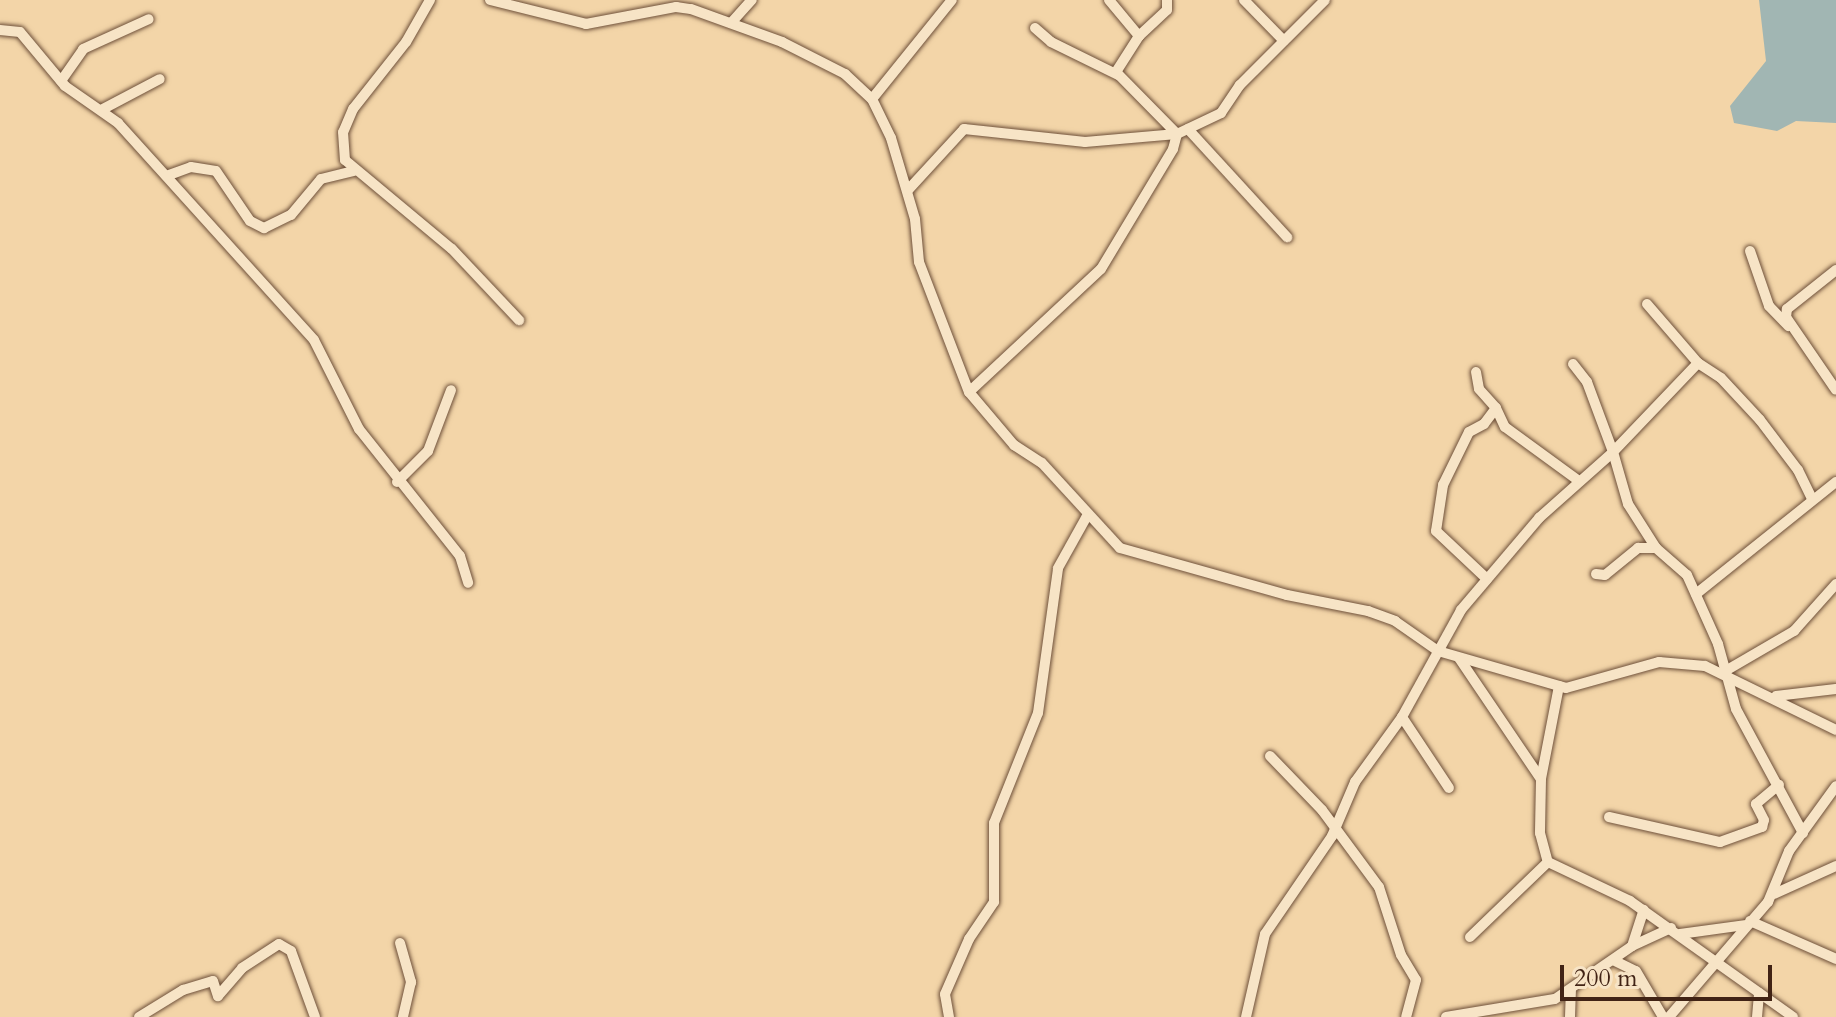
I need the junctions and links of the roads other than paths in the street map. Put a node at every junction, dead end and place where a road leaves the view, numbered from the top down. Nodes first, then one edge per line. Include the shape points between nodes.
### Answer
1 (430, 0) edge
2 (490, 0) edge
3 (752, 0) edge
4 (952, 0) edge
5 (1109, 0) edge
6 (1178, 0) edge
7 (1244, 0) edge
8 (1325, 0) edge
9 (1167, 5) edge
10 (149, 19) dead end
11 (731, 23) junction
12 (1035, 28) dead end
13 (0, 30) edge
14 (1139, 36) junction
15 (1284, 41) junction
16 (1118, 75) junction
17 (160, 79) dead end
18 (61, 81) junction
19 (872, 99) junction
20 (103, 109) junction
21 (1182, 131) junction
22 (354, 171) junction
23 (169, 175) junction
24 (908, 190) junction
25 (1287, 237) dead end
26 (1750, 251) dead end
27 (1836, 270) edge
28 (1647, 304) dead end
29 (519, 320) dead end
30 (1789, 327) junction
31 (1698, 363) junction
32 (1573, 364) dead end
33 (1476, 372) dead end
34 (451, 390) dead end
35 (1836, 390) edge
36 (969, 392) junction
37 (1496, 408) junction
38 (1613, 452) junction
39 (1579, 481) junction
40 (397, 482) junction
41 (1836, 482) edge
42 (1812, 499) junction
43 (1087, 516) junction
44 (1656, 548) junction
45 (1596, 574) dead end
46 (1487, 579) junction
47 (468, 583) dead end
48 (1836, 584) edge
49 (1696, 594) junction
50 (1438, 651) junction
51 (1459, 658) junction
52 (1728, 673) junction
53 (1559, 686) junction
54 (1836, 689) edge
55 (1774, 697) junction
56 (1402, 717) junction
57 (1836, 730) edge
58 (1270, 756) dead end
59 (1541, 779) junction
60 (1779, 785) junction
61 (1836, 786) edge
62 (1449, 788) dead end
63 (1609, 817) dead end
64 (1336, 829) junction
65 (1803, 833) junction
66 (1548, 862) junction
67 (1836, 866) edge
68 (1774, 894) junction
69 (1644, 910) junction
70 (1748, 923) junction
71 (1676, 931) junction
72 (1470, 937) dead end
73 (400, 943) dead end
74 (1632, 946) junction
75 (1836, 959) edge
76 (1613, 960) junction
77 (1716, 960) junction
78 (1571, 990) junction
79 (1759, 993) junction
80 (1408, 1015) edge
81 (139, 1017) edge
82 (315, 1017) edge
83 (403, 1017) edge
84 (949, 1017) edge
85 (1246, 1017) edge
86 (1446, 1017) edge
87 (1570, 1017) edge
88 (1666, 1017) edge
89 (1757, 1017) edge
90 (1793, 1017) edge

1 - 22 street via 402,48 353,109 342,145
2 - 11 street via 586,24 676,7
3 - 11 street
4 - 19 street
5 - 14 street
6 - 9 street
7 - 15 street
8 - 15 street
9 - 14 street
10 - 18 street via 83,49
11 - 19 street via 835,67
12 - 16 street via 1051,42
13 - 18 street via 20,32
14 - 16 street via 1115,66
15 - 21 street via 1240,85 1221,113
16 - 21 street
17 - 20 street
18 - 20 street via 84,102
19 - 24 street
20 - 23 street
21 - 24 street via 1085,142 964,129
21 - 25 street
21 - 36 street via 1144,205 1101,269
22 - 23 street via 321,179 291,215 264,228 250,221 216,171 202,166
22 - 29 street via 452,249
23 - 40 street via 314,340 353,419
24 - 36 street via 919,262
26 - 30 street via 1769,306
27 - 30 street via 1787,309
28 - 31 street
30 - 35 street
31 - 38 street
31 - 42 street via 1721,378 1760,420 1798,470
32 - 38 street via 1587,382
33 - 37 street via 1479,389
34 - 40 street via 428,451
36 - 43 street
37 - 39 street via 1505,427
37 - 46 street via 1469,432 1445,480 1435,524 1440,538
38 - 39 street
38 - 44 street via 1628,504
39 - 46 street
40 - 47 street via 460,556
41 - 42 street
42 - 49 street
43 - 50 street via 1106,538 1129,552 1387,617
43 - 84 street via 1058,568 1038,713 994,823 994,902 969,939 945,994
44 - 45 street via 1638,548 1605,575
44 - 49 street via 1679,565
46 - 50 street
48 - 52 street via 1794,631
49 - 52 street
50 - 51 street
50 - 56 street
51 - 53 street
51 - 59 street
52 - 53 street via 1659,662 1577,688
52 - 55 street
52 - 60 street via 1736,709
53 - 59 street
54 - 55 street
55 - 57 street
56 - 62 street
56 - 64 street via 1355,782
58 - 64 street
59 - 66 street via 1540,833
60 - 63 street via 1756,804 1762,827 1720,842
60 - 65 street
61 - 65 street
64 - 80 street via 1367,868 1416,980
64 - 85 street via 1265,934
65 - 68 street via 1789,851
66 - 69 street
66 - 72 street
67 - 68 street
68 - 70 street
69 - 71 street
69 - 74 street
70 - 71 street
70 - 75 street
70 - 77 street
71 - 74 street
71 - 77 street
73 - 83 street via 411,982
74 - 76 street
76 - 78 street
76 - 88 street via 1636,971
77 - 79 street
77 - 88 street
78 - 86 street via 1540,1003
78 - 87 street
79 - 89 street
79 - 90 street
81 - 82 street via 183,990 213,981 218,996 242,968 279,944 291,951

